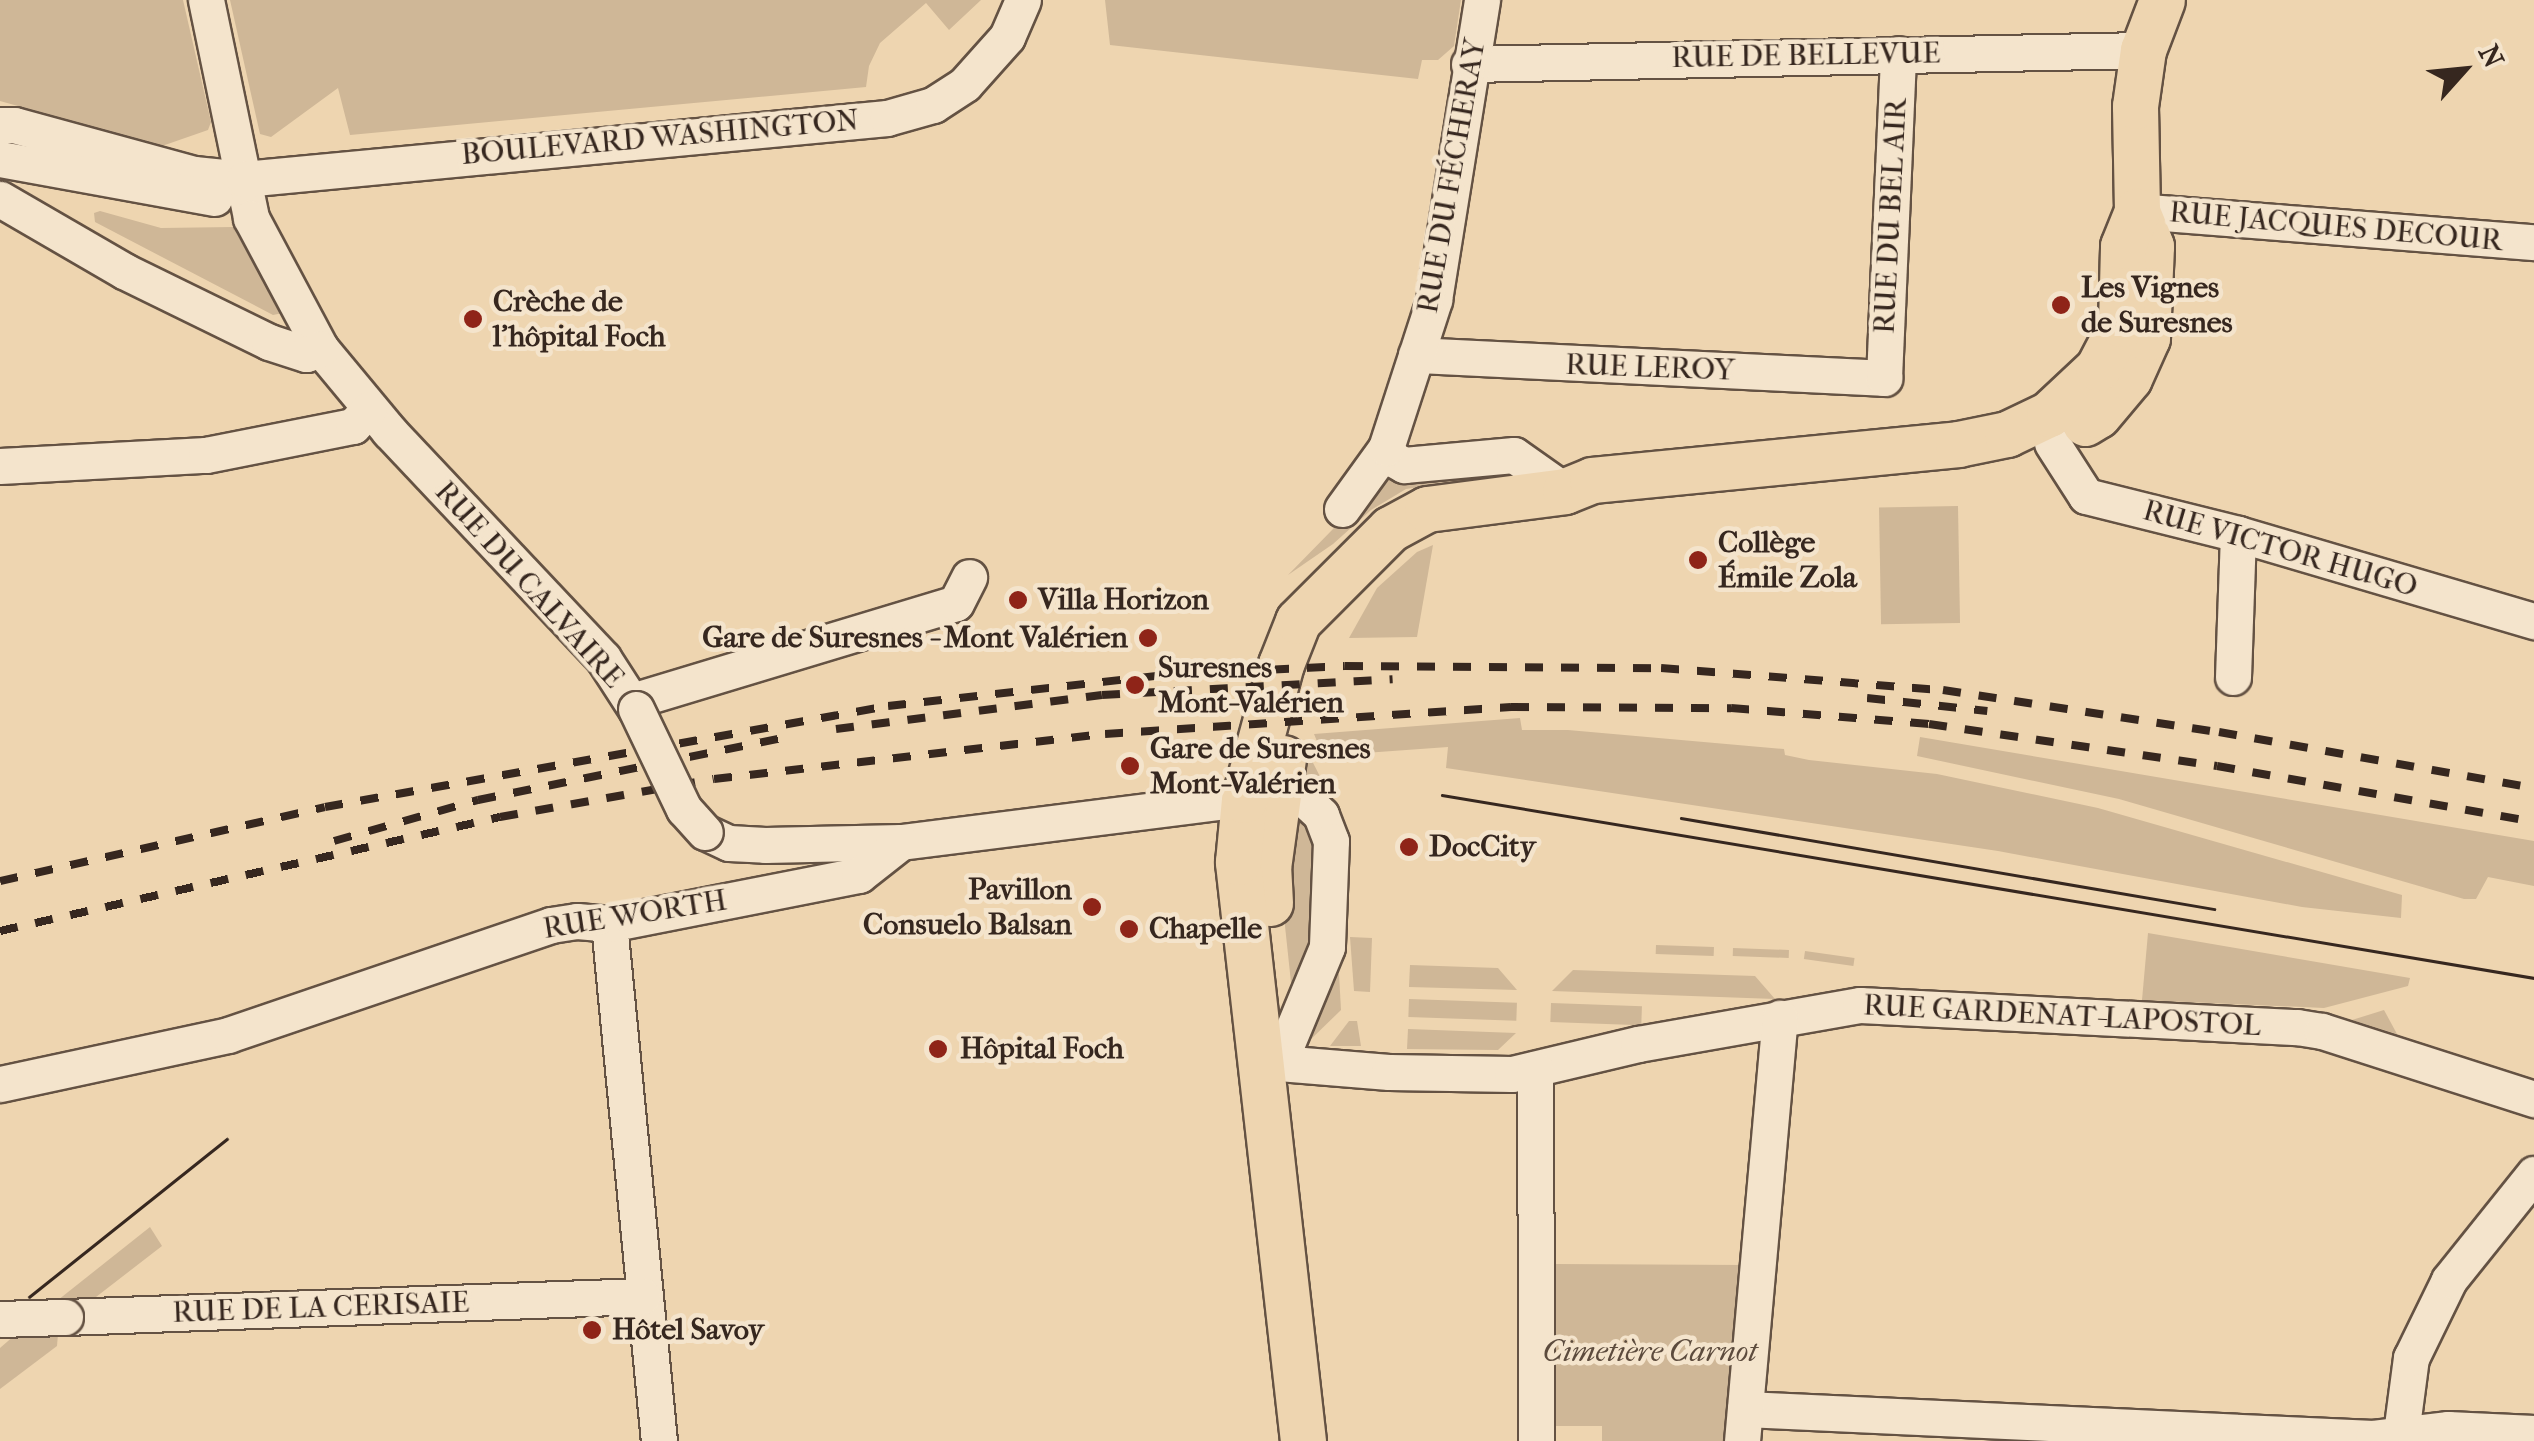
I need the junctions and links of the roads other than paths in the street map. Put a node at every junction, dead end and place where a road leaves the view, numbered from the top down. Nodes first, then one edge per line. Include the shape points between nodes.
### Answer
1 (206, 0) edge
2 (1023, 0) edge
3 (1482, 0) edge
4 (2162, 0) edge
5 (2143, 50) junction
6 (1898, 54) junction
7 (1468, 64) junction
8 (0, 125) edge
9 (0, 160) edge
10 (244, 179) junction
11 (0, 199) edge
12 (2137, 212) junction
13 (2534, 242) edge
14 (321, 348) junction
15 (1416, 355) junction
16 (1884, 378) joint
17 (370, 408) junction
18 (2052, 443) junction
19 (1386, 448) junction
20 (0, 466) edge
21 (1565, 491) junction
22 (1342, 510) dead end
23 (2238, 534) junction
24 (970, 577) dead end
25 (2534, 621) edge
26 (2233, 678) dead end
27 (634, 705) junction
28 (1260, 797) junction
29 (901, 842) junction
30 (608, 924) junction
31 (1780, 1018) junction
32 (1535, 1069) junction
33 (1272, 1080) junction
34 (0, 1084) edge
35 (2534, 1100) edge
36 (2534, 1174) edge
37 (642, 1296) junction
38 (0, 1319) edge
39 (1744, 1425) edge
40 (2534, 1433) edge
41 (2400, 1438) edge
42 (659, 1441) edge
43 (1303, 1441) edge
44 (1536, 1441) edge

1 - 10 street, RUE DU CALVAIRE
2 - 10 street, BOULEVARD WASHINGTON via 987,63 949,96 913,113
3 - 7 street, RUE DU FÉCHERAY
4 - 5 main road
5 - 6 street, RUE DE BELLEVUE
5 - 12 main road via 2135,106
6 - 7 street, RUE DE BELLEVUE
6 - 16 street, RUE DU BEL AIR
7 - 15 street, RUE DU FÉCHERAY via 1434,300
8 - 10 street, BOULEVARD WASHINGTON via 194,174
9 - 10 street, BOULEVARD WASHINGTON via 216,198
10 - 14 street, RUE DU CALVAIRE via 257,232
11 - 14 street via 124,272 269,342 306,354
12 - 13 street, RUE JACQUES DECOUR
12 - 18 main road via 2151,246 2142,355 2098,415
12 - 21 main road via 2123,246 2121,324 2098,368 2049,414 2007,434 1958,444 1592,480
14 - 17 street, RUE DU CALVAIRE
15 - 16 street, RUE LEROY
15 - 19 street, RUE DU FÉCHERAY
17 - 20 street via 353,426 206,455
17 - 27 street, RUE DU CALVAIRE via 603,658
18 - 21 main road via 1977,466 1630,496
18 - 23 street, RUE VICTOR HUGO via 2086,496
19 - 21 street via 1404,464 1514,455
19 - 22 street, RUE DU FÉCHERAY
21 - 28 main road via 1427,509 1390,529 1340,576 1291,637
23 - 25 street, RUE VICTOR HUGO
23 - 26 street
24 - 27 street via 956,604
27 - 29 street, RUE DU CALVAIRE, bridge via 684,809 705,832 729,843 765,845
28 - 29 street
28 - 33 main road
28 - 33 main road via 1238,862 1256,1016
28 - 33 street via 1302,797 1320,815 1331,841 1327,947
29 - 30 street, RUE WORTH via 858,875
30 - 34 street, RUE WORTH via 550,926 228,1036
30 - 37 street
31 - 32 street, RUE GARDENAT-LAPOSTOL
31 - 35 street, RUE GARDENAT-LAPOSTOL via 1860,1005 2297,1027
31 - 39 street
32 - 33 street, RUE GARDENAT-LAPOSTOL
32 - 44 street
33 - 43 main road
36 - 41 street via 2449,1280 2412,1358
37 - 38 street, RUE DE LA CERISAIE, bridge
37 - 42 street
39 - 41 street
40 - 41 street via 2448,1429

